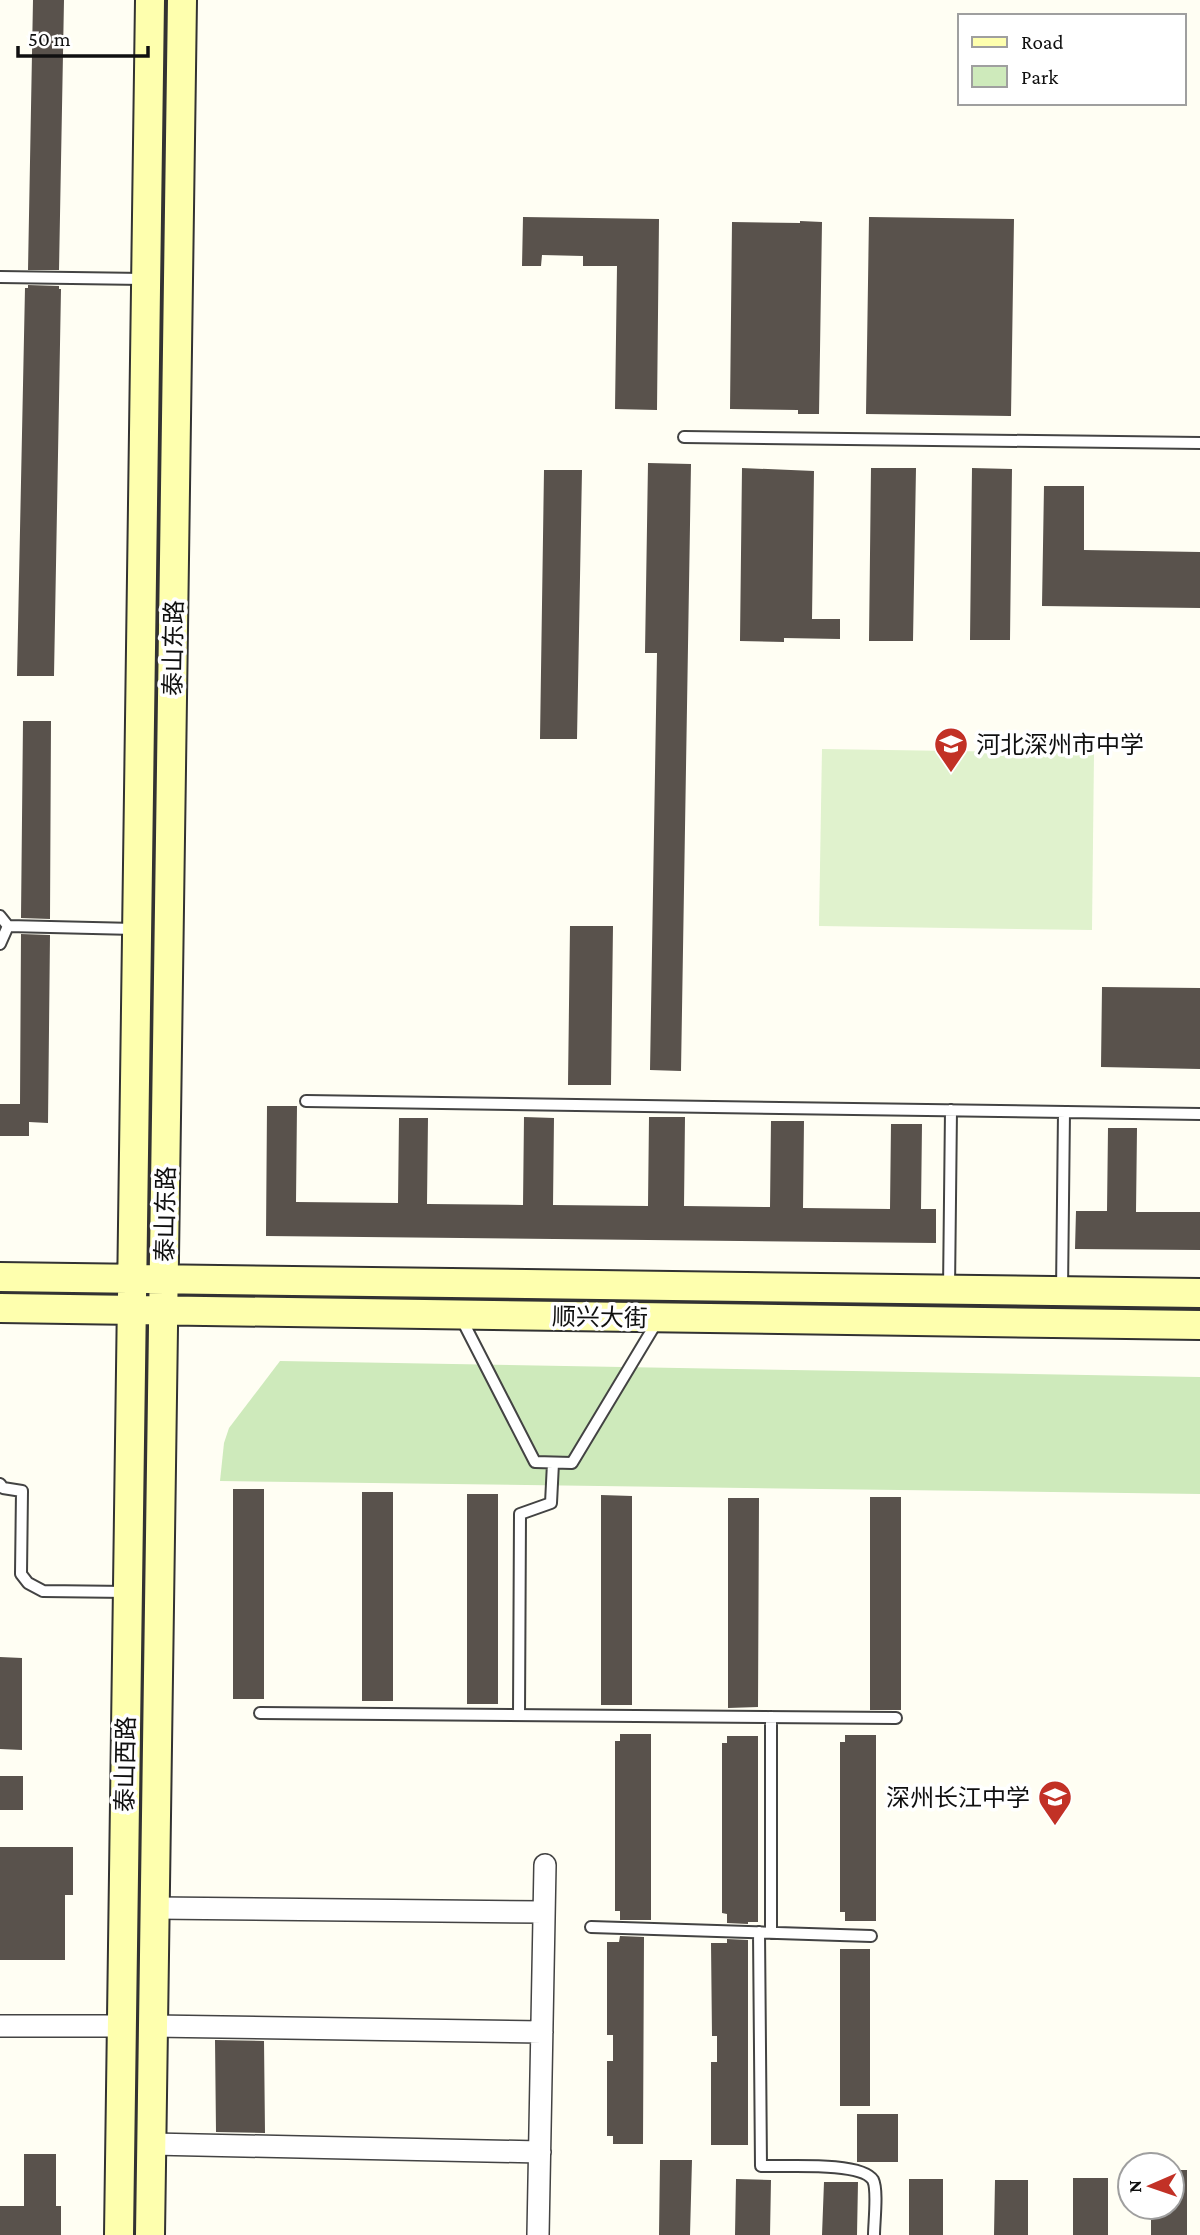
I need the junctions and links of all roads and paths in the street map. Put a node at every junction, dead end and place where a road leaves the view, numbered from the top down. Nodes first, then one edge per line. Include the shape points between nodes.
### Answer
1 (150, 0) edge
2 (182, 0) edge
3 (0, 277) edge
4 (146, 279) junction
5 (684, 438) dead end
6 (1200, 443) edge
7 (0, 916) edge
8 (8, 926) junction
9 (137, 929) junction
10 (0, 944) edge
11 (306, 1101) dead end
12 (951, 1110) junction
13 (1064, 1112) junction
14 (1200, 1114) edge
15 (0, 1277) edge
16 (948, 1290) junction
17 (1062, 1292) junction
18 (1200, 1293) edge
19 (132, 1294) junction
20 (164, 1295) junction
21 (0, 1308) edge
22 (459, 1315) junction
23 (659, 1318) junction
24 (1200, 1325) edge
25 (554, 1463) junction
26 (0, 1483) edge
27 (128, 1592) junction
28 (260, 1713) dead end
29 (519, 1715) junction
30 (771, 1717) junction
31 (897, 1718) dead end
32 (545, 1865) dead end
33 (155, 1908) junction
34 (544, 1912) junction
35 (591, 1927) dead end
36 (765, 1932) junction
37 (871, 1936) dead end
38 (0, 2026) edge
39 (121, 2026) junction
40 (153, 2026) junction
41 (542, 2032) junction
42 (152, 2144) junction
43 (540, 2152) junction
44 (118, 2235) edge
45 (150, 2235) edge
46 (538, 2235) edge
47 (874, 2235) edge

1 - 4 main road, 泰山东路
2 - 20 main road, 泰山东路
3 - 4 lane
4 - 9 main road, 泰山东路
5 - 6 lane
7 - 8 lane
8 - 9 lane
8 - 10 lane
9 - 19 main road, 泰山东路
11 - 12 lane
12 - 13 lane
12 - 16 lane
13 - 14 lane
13 - 17 lane
15 - 19 main road, 顺兴大街
16 - 17 main road, 顺兴大街
16 - 20 main road, 顺兴大街
17 - 18 main road, 顺兴大街
19 - 20 main road, 顺兴大街
19 - 21 main road, 顺兴大街
19 - 27 main road, 泰山西路
20 - 22 main road, 顺兴大街
20 - 33 main road, 泰山西路
22 - 23 main road, 顺兴大街
22 - 25 lane via 535,1462
23 - 24 main road, 顺兴大街
23 - 25 lane via 572,1464
25 - 29 lane via 551,1503 520,1514
26 - 27 lane via 3,1488 22,1491 22,1574 28,1583 43,1591
27 - 39 main road, 泰山西路
28 - 29 lane
29 - 30 lane
30 - 31 lane
30 - 36 lane
32 - 34 street
33 - 34 street
33 - 40 main road, 泰山西路
34 - 41 street
35 - 36 lane
36 - 37 lane
36 - 47 lane via 761,2166 853,2168 869,2175 875,2183
38 - 39 street
39 - 44 main road, 泰山西路
40 - 41 street
40 - 42 main road, 泰山西路
41 - 43 street
42 - 43 street
42 - 45 main road, 泰山西路
43 - 46 street

